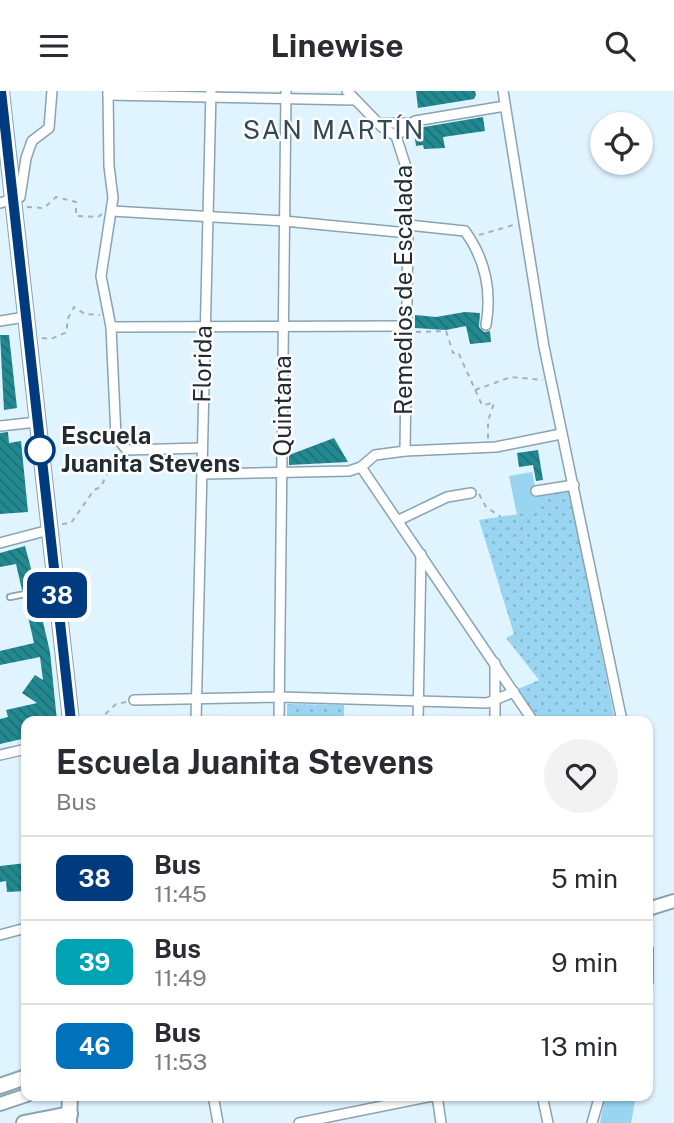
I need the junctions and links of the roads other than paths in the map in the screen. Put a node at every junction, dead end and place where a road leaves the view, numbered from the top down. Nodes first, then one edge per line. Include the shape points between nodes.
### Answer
1 (52, 91) edge
2 (347, 91) edge
3 (503, 91) edge
4 (108, 93) edge
5 (1, 94) edge
6 (211, 94) edge
7 (286, 95) edge
8 (355, 100) junction
9 (505, 106) junction
10 (414, 122) junction
11 (378, 123) junction
12 (396, 136) junction
13 (6, 202) edge
14 (109, 210) junction
15 (206, 217) junction
16 (284, 221) junction
17 (408, 229) junction
18 (25, 317) junction
19 (0, 321) edge
20 (486, 325) dead end
21 (282, 326) junction
22 (406, 326) junction
23 (111, 327) junction
24 (203, 327) junction
25 (37, 422) junction
26 (0, 426) edge
27 (561, 434) junction
28 (202, 449) junction
29 (405, 451) junction
30 (361, 467) junction
31 (283, 472) junction
32 (203, 474) junction
33 (574, 485) junction
34 (536, 491) dead end
35 (471, 493) road end
36 (399, 520) junction
37 (54, 527) junction
38 (0, 543) edge
39 (421, 552) junction
40 (56, 588) junction
41 (10, 597) dead end
42 (495, 662) junction
43 (514, 692) junction
44 (280, 697) junction
45 (197, 698) junction
46 (134, 700) road end
47 (419, 701) junction
48 (495, 701) junction
49 (70, 716) edge
50 (197, 716) edge
51 (279, 716) edge
52 (418, 716) edge
53 (495, 716) edge
54 (530, 716) edge
55 (621, 716) edge
56 (21, 750) edge
57 (0, 755) edge
58 (674, 901) edge
59 (653, 907) edge
60 (21, 929) edge
61 (0, 935) edge
62 (21, 1079) edge
63 (0, 1086) edge
64 (21, 1097) edge
65 (214, 1101) edge
66 (407, 1101) edge
67 (438, 1101) edge
68 (543, 1101) edge
69 (598, 1101) edge
70 (0, 1104) edge
71 (70, 1108) edge
72 (24, 1123) edge
73 (218, 1123) edge
74 (299, 1123) edge
75 (441, 1123) edge
76 (548, 1123) edge
77 (592, 1123) edge

1 - 13 street via 49,128 32,141 20,197
2 - 8 street, Remedios de Escalada
3 - 9 street
4 - 6 street
4 - 14 street
5 - 13 main road
6 - 7 street
6 - 15 street, Florida
7 - 8 street
7 - 16 street, Quintana
8 - 11 street, Remedios de Escalada
9 - 10 street
9 - 27 street
10 - 11 street
10 - 12 street
11 - 12 street, Remedios de Escalada
12 - 17 street, Remedios de Escalada via 405,164
13 - 18 main road
14 - 15 street
14 - 23 street via 102,276
15 - 16 street
15 - 24 street, Florida
16 - 17 street
16 - 21 street, Quintana
17 - 20 street via 465,230 486,277
17 - 22 street, Remedios de Escalada
18 - 19 street
18 - 25 main road
21 - 22 street
21 - 24 street
21 - 31 street, Quintana
22 - 29 street, Remedios de Escalada
23 - 24 street
23 - 28 street via 116,437 128,450
24 - 28 street, Florida
25 - 26 street
25 - 37 main road
27 - 29 street via 496,447
27 - 33 street
28 - 32 street, Florida
29 - 30 street, Remedios de Escalada via 375,455
30 - 31 street, Remedios de Escalada
30 - 36 street
31 - 32 street, Remedios de Escalada
31 - 44 street, Quintana
32 - 45 street, Florida
33 - 34 street
33 - 55 street
35 - 36 street via 447,497
36 - 39 street
37 - 38 street
37 - 40 main road
39 - 42 street
39 - 47 street
40 - 41 lane
40 - 49 main road
42 - 43 street
42 - 48 street
43 - 48 street
43 - 54 street
44 - 45 street
44 - 47 street
44 - 51 street, Quintana
45 - 46 street
45 - 50 street, Florida
47 - 48 street
47 - 52 street
48 - 53 street
56 - 57 street
58 - 59 main road
60 - 61 street
62 - 63 main road
64 - 70 main road
65 - 73 street
66 - 74 street
67 - 75 street
68 - 76 street
69 - 77 street
71 - 72 main road

